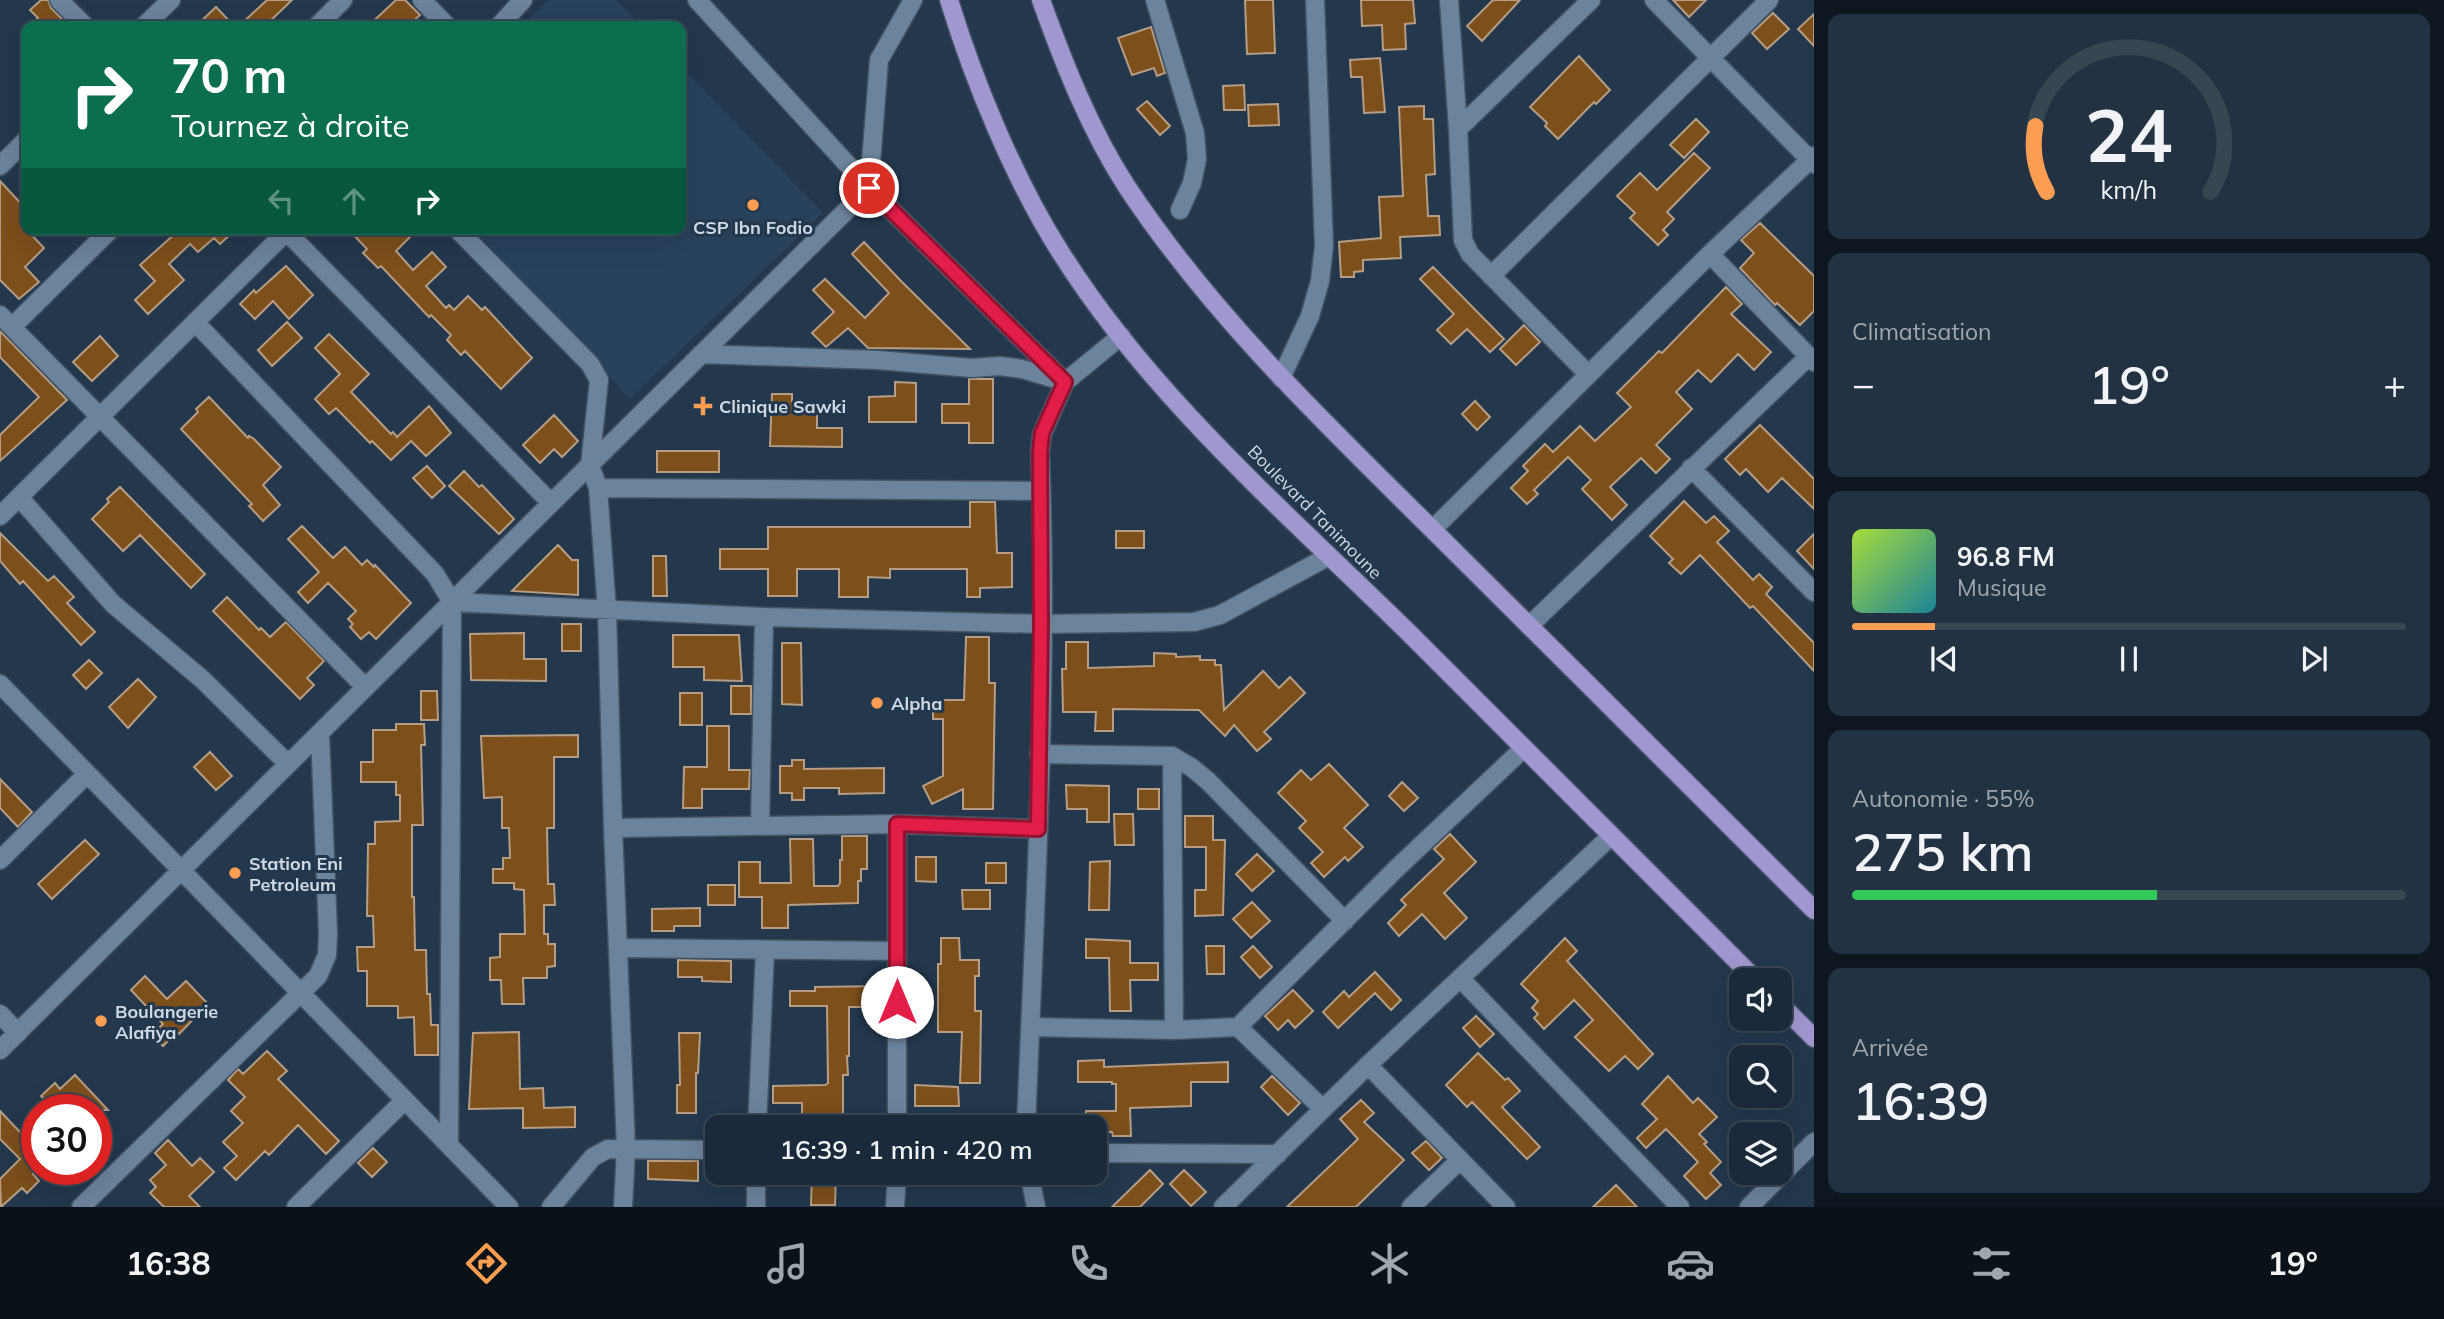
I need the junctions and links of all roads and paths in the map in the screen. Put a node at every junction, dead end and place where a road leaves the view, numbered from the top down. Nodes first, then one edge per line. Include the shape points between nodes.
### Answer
1 (59, 0) edge
2 (171, 0) edge
3 (343, 0) edge
4 (422, 0) edge
5 (523, 0) edge
6 (913, 0) edge
7 (949, 0) edge
8 (1041, 0) edge
9 (1155, 0) edge
10 (1315, 0) edge
11 (1449, 0) edge
12 (1591, 0) edge
13 (1654, 0) edge
14 (1769, 0) edge
15 (699, 1) edge
16 (80, 21) edge
17 (149, 21) edge
18 (322, 21) edge
19 (442, 21) edge
20 (504, 21) edge
21 (1711, 58) junction
22 (1458, 129) junction
23 (21, 145) edge
24 (1813, 160) edge
25 (0, 166) edge
26 (869, 188) junction
27 (1180, 210) dead end
28 (104, 235) edge
29 (281, 235) edge
30 (291, 235) edge
31 (463, 235) edge
32 (1710, 254) junction
33 (1491, 276) junction
34 (6, 321) edge
35 (195, 322) junction
36 (1121, 336) junction
37 (701, 354) junction
38 (1811, 359) edge
39 (1588, 374) junction
40 (1281, 378) junction
41 (1065, 382) junction
42 (100, 417) junction
43 (590, 465) junction
44 (1691, 468) junction
45 (598, 488) junction
46 (1041, 491) junction
47 (19, 497) junction
48 (551, 503) junction
49 (0, 516) edge
50 (1433, 529) junction
51 (1329, 556) junction
52 (1814, 592) edge
53 (452, 602) junction
54 (607, 611) junction
55 (764, 617) junction
56 (1041, 624) junction
57 (1529, 625) junction
58 (0, 685) edge
59 (365, 687) junction
60 (320, 733) junction
61 (1524, 748) junction
62 (1039, 754) junction
63 (1172, 756) junction
64 (288, 764) junction
65 (87, 774) junction
66 (897, 824) junction
67 (760, 826) junction
68 (612, 828) junction
69 (1038, 829) junction
70 (1611, 835) junction
71 (0, 860) edge
72 (181, 870) junction
73 (1814, 910) edge
74 (1345, 921) junction
75 (618, 948) junction
76 (765, 951) junction
77 (897, 951) junction
78 (1744, 968) edge
79 (1460, 978) junction
80 (301, 994) junction
81 (0, 1014) edge
82 (1792, 1016) edge
83 (1030, 1027) junction
84 (1238, 1027) junction
85 (1174, 1030) junction
86 (18, 1032) junction
87 (1814, 1038) edge
88 (0, 1050) edge
89 (1368, 1065) junction
90 (405, 1100) junction
91 (1323, 1110) junction
92 (758, 1115) edge
93 (897, 1115) edge
94 (1026, 1115) edge
95 (1814, 1143) edge
96 (449, 1145) junction
97 (626, 1148) junction
98 (705, 1150) edge
99 (1107, 1153) edge
100 (1278, 1154) junction
101 (1460, 1160) junction
102 (756, 1185) edge
103 (896, 1185) edge
104 (1032, 1185) edge
105 (81, 1207) edge
106 (296, 1207) edge
107 (509, 1207) edge
108 (551, 1207) edge
109 (624, 1207) edge
110 (756, 1207) edge
111 (895, 1207) edge
112 (1036, 1207) edge
113 (1223, 1207) edge
114 (1411, 1207) edge
115 (1506, 1207) edge
116 (1680, 1207) edge
117 (1749, 1207) edge

1 - 16 street
2 - 17 street
3 - 18 street
4 - 19 street
5 - 20 street
6 - 26 street via 879,60
7 - 36 main road, Boulevard Tanimoune via 1002,141 1038,212 1059,251
8 - 40 main road via 1060,55 1126,186 1205,292
9 - 27 street via 1195,133 1197,159
10 - 40 street via 1324,246 1310,316
11 - 22 street
12 - 22 street
13 - 21 street
14 - 21 street
15 - 26 street
21 - 24 street
21 - 33 street
22 - 33 street via 1463,240 1469,254
23 - 25 street
24 - 32 street
26 - 37 street
26 - 41 street
28 - 34 street
29 - 35 street
30 - 48 street
31 - 43 street via 590,364 599,380
32 - 38 street
32 - 39 street
33 - 39 street
34 - 42 street
35 - 42 street
35 - 53 street via 435,574
36 - 41 street
36 - 51 main road, Boulevard Tanimoune via 1175,400
37 - 41 street via 1000,366
37 - 43 street
38 - 44 street
39 - 50 street
40 - 50 main road
41 - 46 street via 1042,433
42 - 47 street
42 - 59 street
43 - 45 street
43 - 48 street
44 - 52 street
44 - 57 street
45 - 46 street
45 - 54 street
46 - 56 street
47 - 49 street
47 - 64 street via 113,604 203,680
48 - 53 street
50 - 57 main road
51 - 56 street via 1220,615 1194,622
51 - 61 main road, Boulevard Tanimoune
53 - 54 street
53 - 59 street
53 - 96 street
54 - 55 street
54 - 68 street
55 - 56 street
55 - 67 street
56 - 62 street
57 - 73 main road
58 - 65 street
59 - 60 street
60 - 64 street
60 - 80 street via 327,955 318,976
61 - 70 main road, Boulevard Tanimoune
61 - 74 street
62 - 63 street
62 - 69 street
63 - 74 street via 1208,781
63 - 85 street
64 - 72 street
65 - 71 street
65 - 72 street
66 - 67 street
66 - 69 street
66 - 77 street
67 - 68 street
68 - 75 street
69 - 83 street
70 - 78 main road, Boulevard Tanimoune
70 - 79 street
72 - 80 street
72 - 86 street
74 - 84 street
75 - 76 street
75 - 97 street
76 - 77 street
76 - 92 street
77 - 93 street
79 - 89 street
79 - 116 street
80 - 90 street
80 - 105 street
81 - 86 street
82 - 87 main road
83 - 85 street
83 - 94 street
84 - 85 street
84 - 91 street
86 - 88 street
89 - 91 street
89 - 101 street
90 - 96 street
90 - 106 street
91 - 100 street
95 - 117 street
96 - 107 street
97 - 98 street
97 - 108 street via 608,1149 593,1157
97 - 109 street
99 - 100 street
100 - 113 street
101 - 114 street
101 - 115 street
102 - 110 street
103 - 111 street
104 - 112 street

